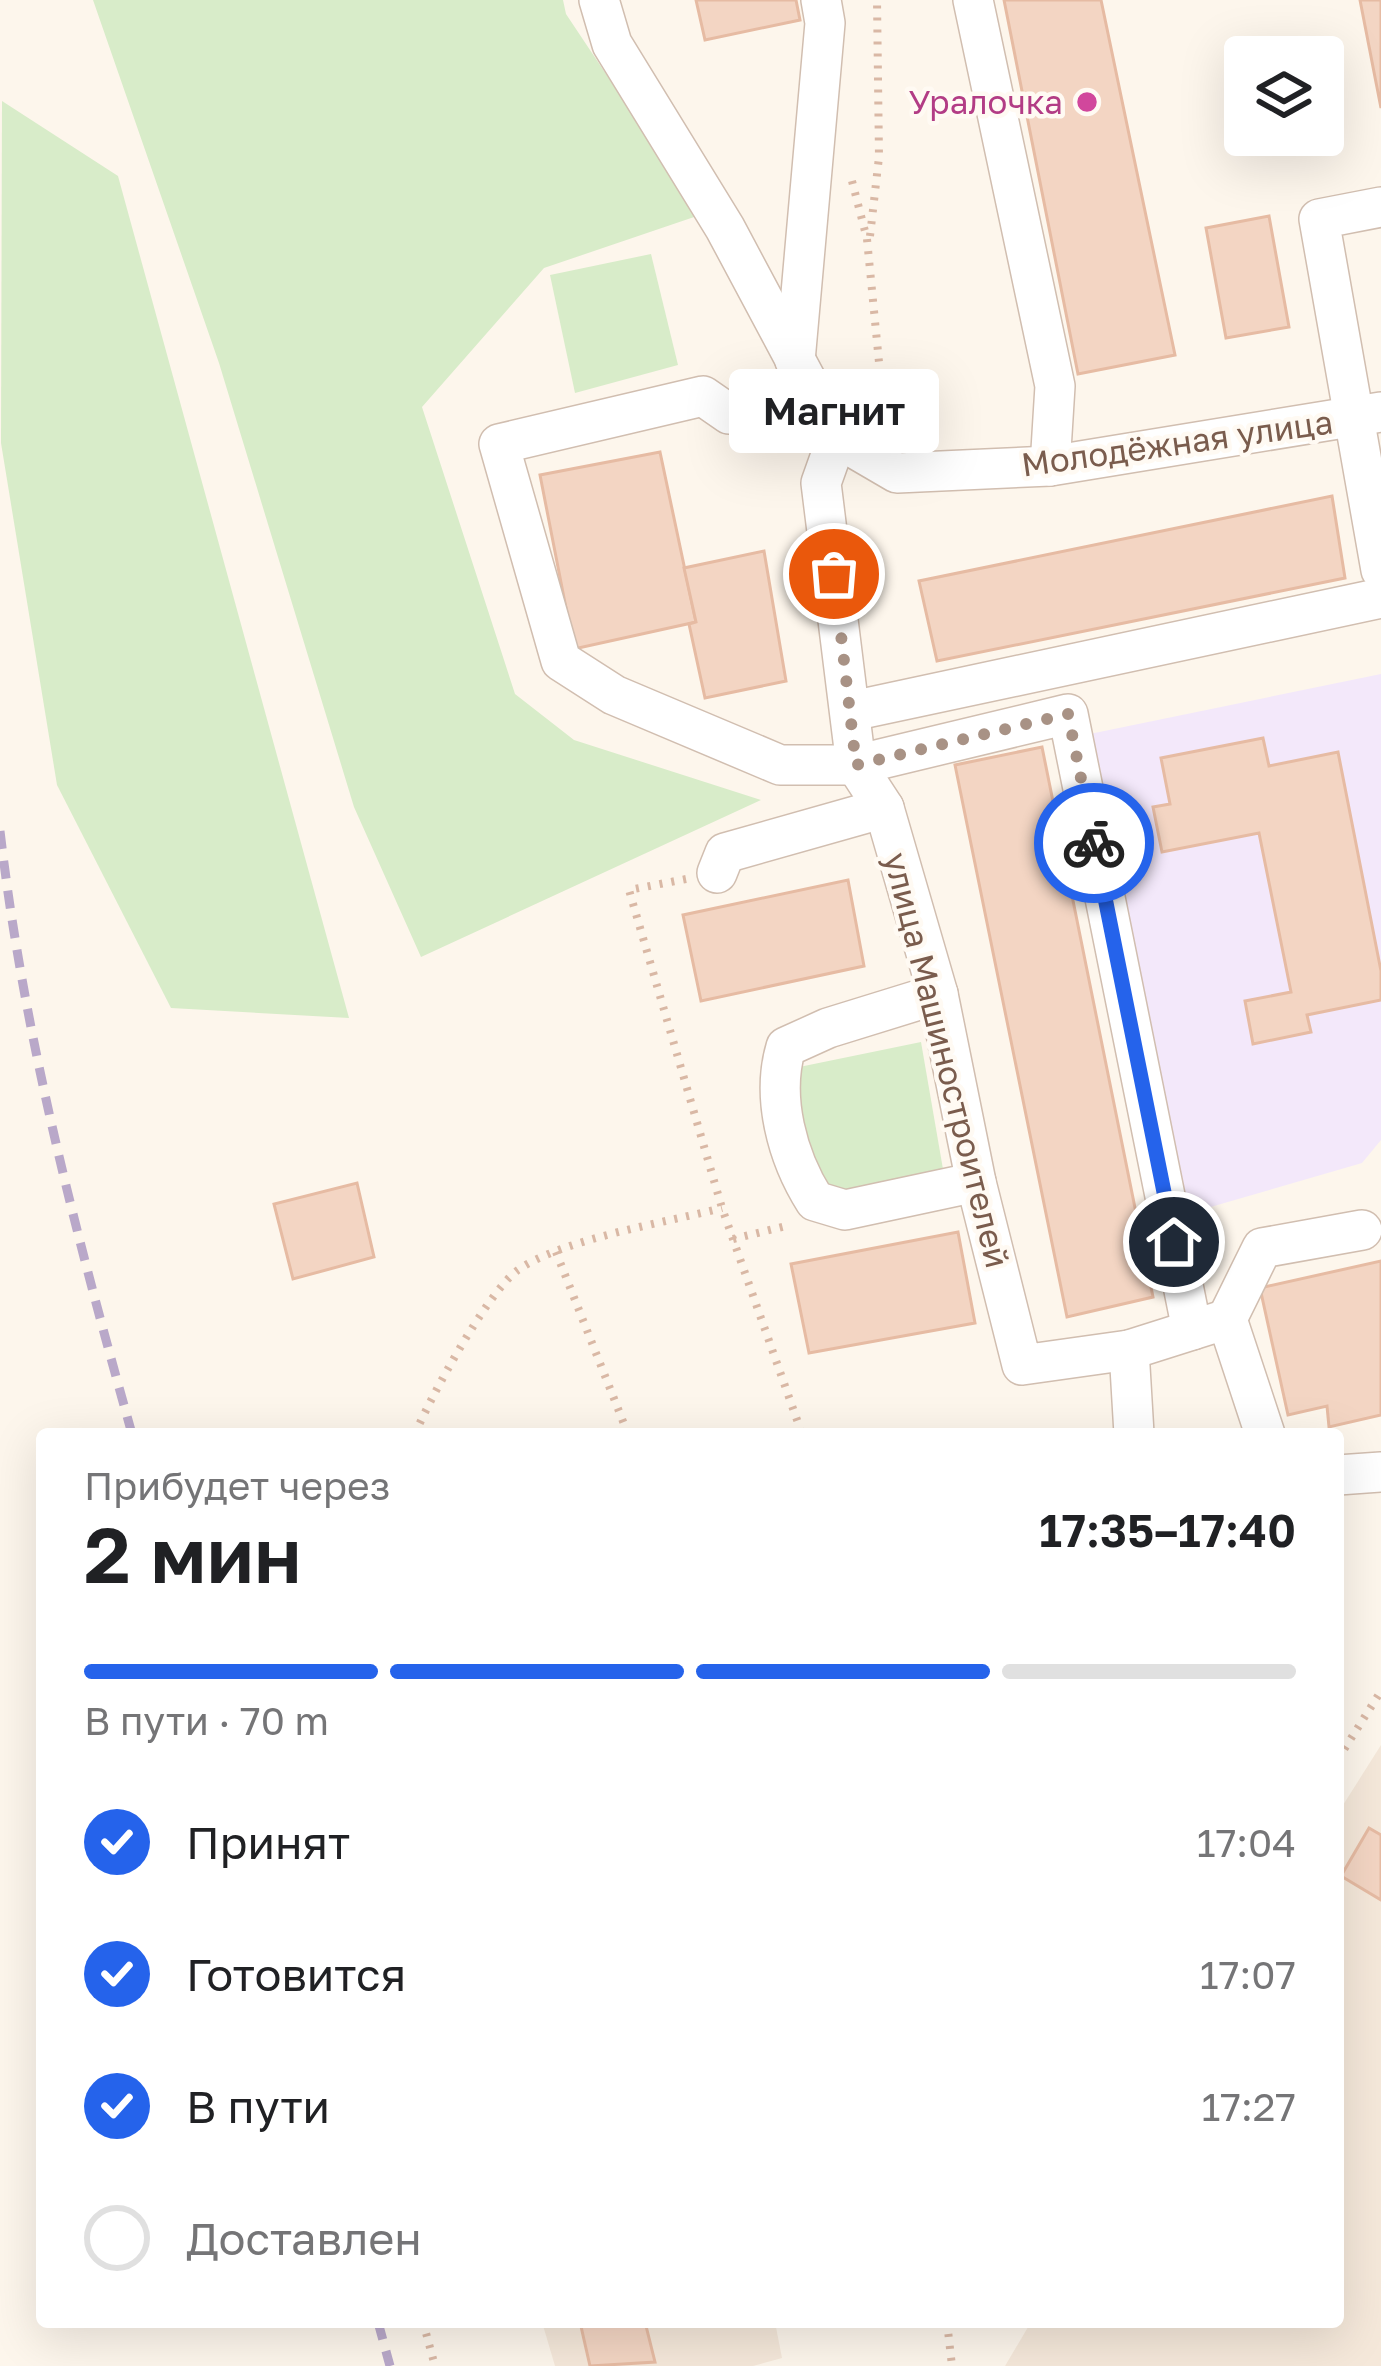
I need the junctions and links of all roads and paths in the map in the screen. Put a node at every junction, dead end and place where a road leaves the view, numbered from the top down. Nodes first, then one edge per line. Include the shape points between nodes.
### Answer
1 (599, 0) edge
2 (821, 0) edge
3 (877, 0) edge
4 (973, 0) edge
5 (850, 174) dead end
6 (1381, 207) edge
7 (868, 250) junction
8 (804, 379) junction
9 (882, 393) dead end
10 (1366, 414) edge
11 (837, 438) junction
12 (1050, 466) junction
13 (1381, 570) edge
14 (1381, 598) edge
15 (852, 711) junction
16 (856, 765) junction
17 (884, 808) junction
18 (717, 873) joint
19 (938, 994) junction
20 (976, 1182) junction
21 (815, 1201) junction
22 (722, 1208) junction
23 (1362, 1230) dead end
24 (734, 1239) junction
25 (556, 1252) junction
26 (1209, 1325) junction
27 (1130, 1350) junction
28 (418, 1428) edge
29 (626, 1428) edge
30 (800, 1428) edge
31 (1134, 1428) edge
32 (1262, 1428) edge
33 (1381, 1472) edge
34 (1344, 1475) edge
35 (1381, 1690) edge
36 (1344, 1749) edge
37 (425, 2328) edge
38 (948, 2328) edge
39 (435, 2366) edge
40 (952, 2366) edge

1 - 8 street via 612,44
2 - 8 street
3 - 7 path via 878,157
4 - 12 street via 1055,386
5 - 7 path
6 - 10 street via 1319,220
7 - 9 path
8 - 11 street
8 - 16 street via 729,414 703,396 500,444 561,661 614,695 780,764
10 - 12 street, Молодёжная улица
10 - 13 street
11 - 12 street, Молодёжная улица via 897,473
11 - 15 street, улица Машиностроителей via 821,483
14 - 15 street
15 - 16 street, улица Машиностроителей
16 - 17 street, улица Машиностроителей
16 - 26 street via 1068,714
17 - 18 street via 725,853
17 - 19 street, улица Машиностроителей
18 - 22 path via 629,890
19 - 20 street, улица Машиностроителей
19 - 21 street via 786,1047 777,1076 794,1168
20 - 21 street via 845,1210
20 - 27 street, улица Машиностроителей via 1022,1365
21 - 24 path via 807,1220
22 - 24 path
22 - 25 path
23 - 26 street via 1262,1248
24 - 30 path
25 - 28 path via 516,1271 435,1386
25 - 29 path
26 - 27 street
26 - 32 street
27 - 31 street
33 - 34 street
35 - 36 path
37 - 39 path
38 - 40 path

